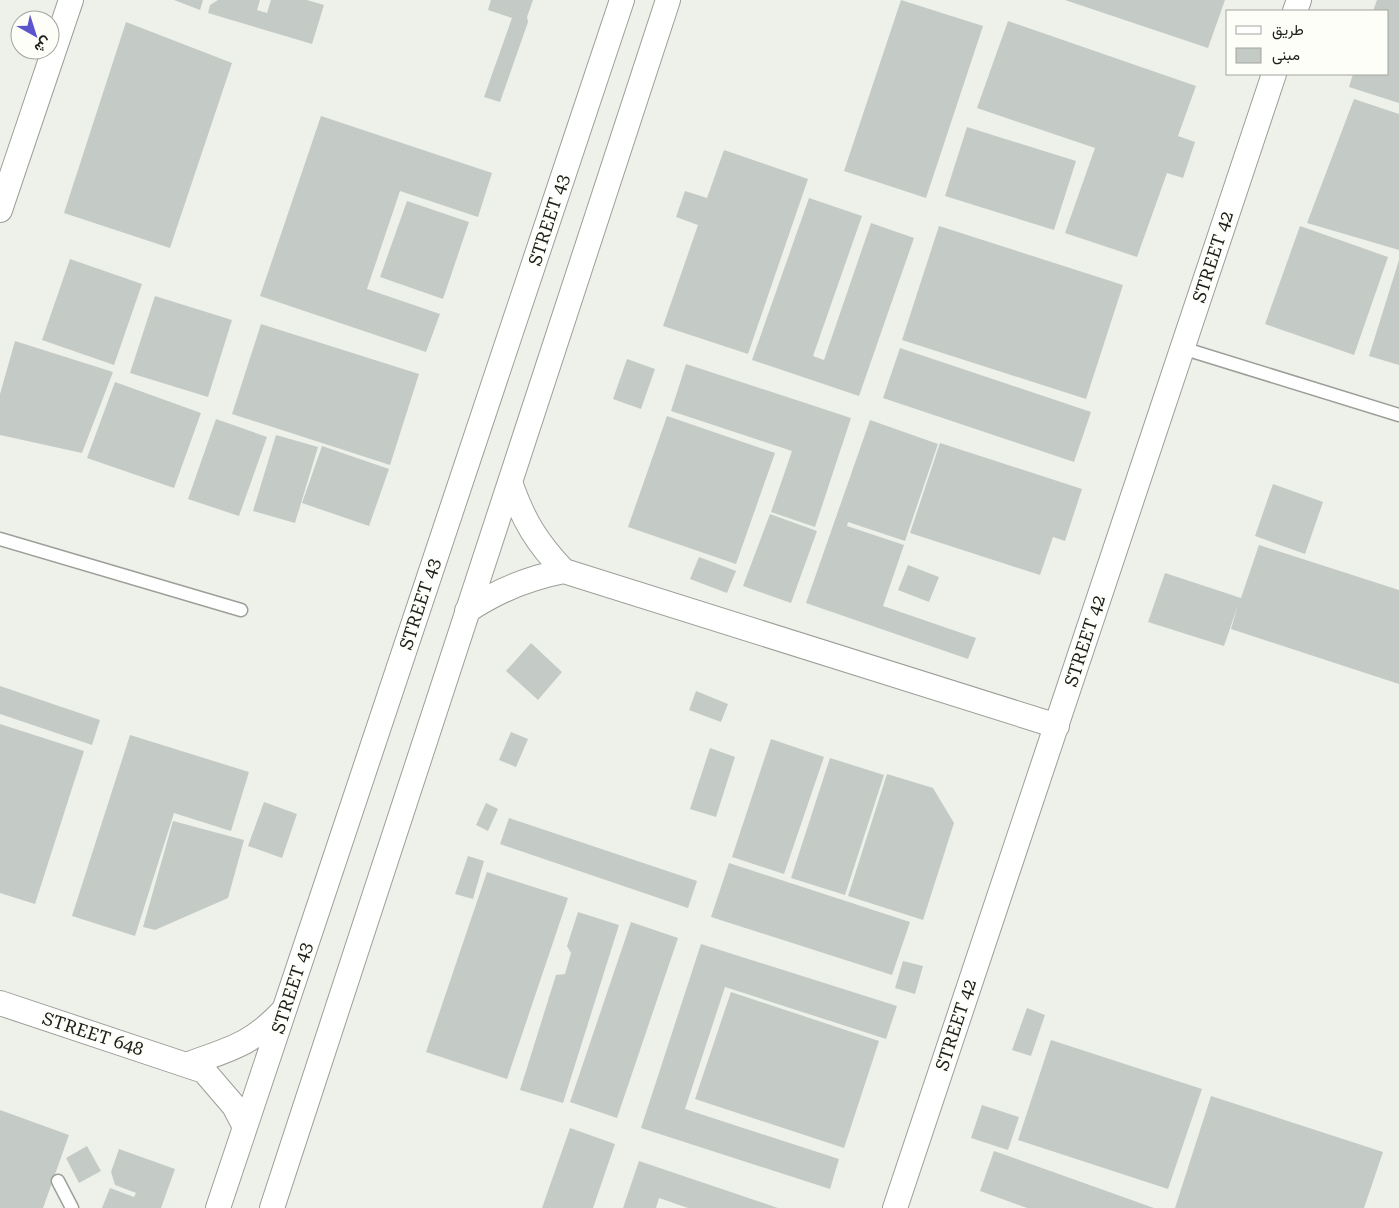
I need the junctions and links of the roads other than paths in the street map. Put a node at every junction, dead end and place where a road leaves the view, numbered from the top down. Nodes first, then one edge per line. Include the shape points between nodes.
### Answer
1 (71, 0) edge
2 (622, 0) edge
3 (668, 0) edge
4 (1274, 75) edge
5 (0, 210) edge
6 (1182, 348) junction
7 (1399, 415) edge
8 (510, 482) junction
9 (0, 539) edge
10 (564, 571) junction
11 (241, 610) dead end
12 (468, 611) junction
13 (1057, 726) junction
14 (0, 1003) edge
15 (285, 1008) junction
16 (186, 1064) junction
17 (245, 1127) junction
18 (58, 1181) dead end
19 (903, 1206) edge
20 (72, 1208) edge
21 (218, 1208) edge
22 (272, 1208) edge

1 - 5 street
2 - 15 street, STREET 43
3 - 8 street
4 - 6 street, STREET 42
6 - 7 lane
6 - 13 street, STREET 42
8 - 10 street via 530,530
8 - 12 street
9 - 11 lane
10 - 12 street via 513,585
10 - 13 street
12 - 22 street
13 - 19 street, STREET 42
14 - 16 street, STREET 648
15 - 16 street via 266,1029 242,1045
15 - 17 street, STREET 43
16 - 17 street, STREET 648 via 204,1071 220,1088
17 - 21 street, STREET 43
18 - 20 lane

